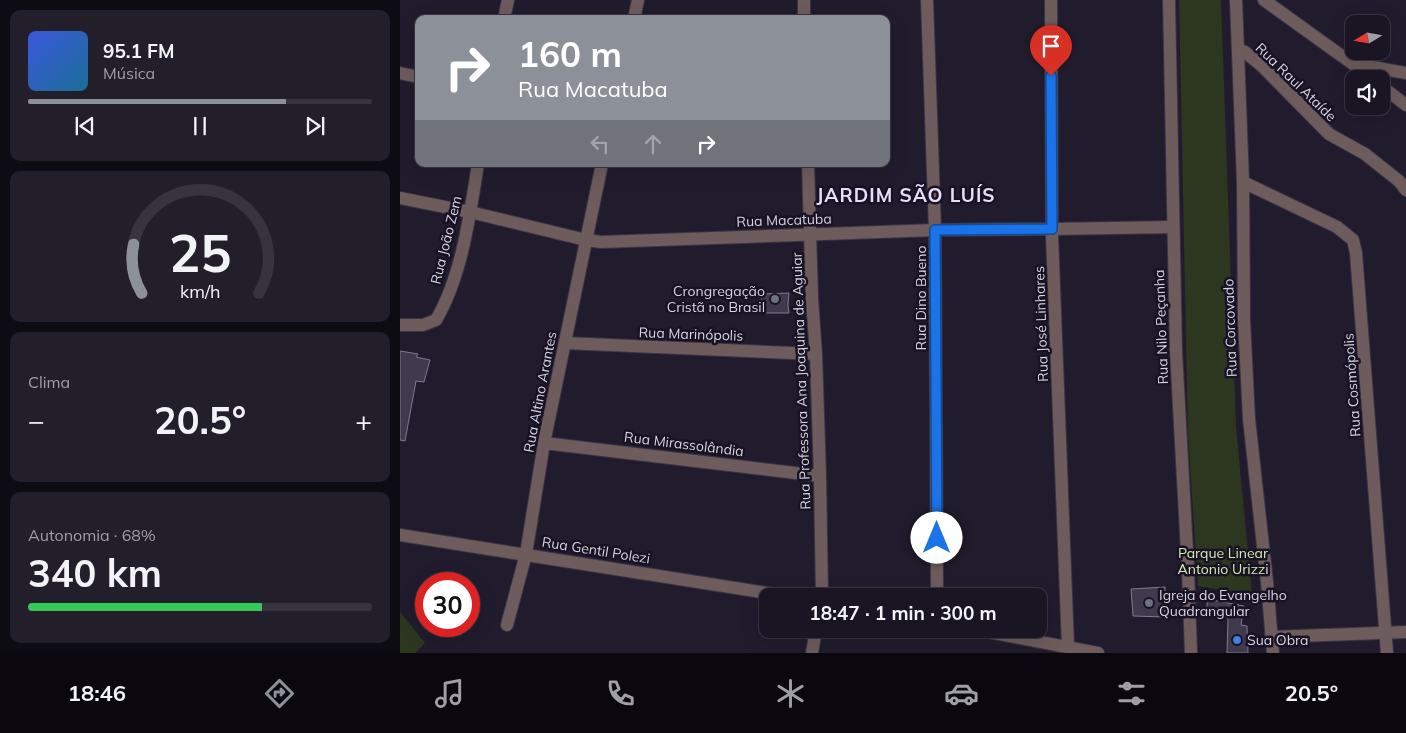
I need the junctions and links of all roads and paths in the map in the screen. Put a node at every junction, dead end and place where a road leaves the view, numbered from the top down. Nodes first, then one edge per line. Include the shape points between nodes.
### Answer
1 (508, 0) edge
2 (638, 0) edge
3 (804, 0) edge
4 (927, 0) edge
5 (1050, 0) edge
6 (1169, 0) edge
7 (1236, 0) edge
8 (1264, 0) edge
9 (505, 15) edge
10 (635, 15) edge
11 (804, 15) edge
12 (1238, 49) junction
13 (1353, 64) junction
14 (1361, 70) edge
15 (400, 73) edge
16 (1406, 73) edge
17 (415, 76) edge
18 (1390, 93) edge
19 (1406, 105) edge
20 (478, 167) edge
21 (601, 167) edge
22 (808, 167) edge
23 (1243, 182) junction
24 (1406, 190) edge
25 (400, 198) edge
26 (470, 212) junction
27 (1173, 226) junction
28 (1052, 229) junction
29 (935, 230) junction
30 (810, 235) junction
31 (586, 240) junction
32 (400, 325) edge
33 (565, 343) junction
34 (816, 354) junction
35 (544, 443) junction
36 (820, 476) junction
37 (400, 534) edge
38 (526, 554) junction
39 (822, 588) edge
40 (937, 588) edge
41 (759, 592) edge
42 (507, 625) dead end
43 (1406, 632) edge
44 (1386, 633) junction
45 (1271, 637) junction
46 (814, 638) edge
47 (1020, 638) edge
48 (1068, 647) junction
49 (812, 653) edge
50 (1098, 653) edge
51 (1191, 653) edge
52 (1273, 653) edge
53 (1387, 653) edge

1 - 9 street
2 - 10 street
3 - 11 street
4 - 29 street, Rua Dino Bueno
5 - 28 street, Rua José Linhares
6 - 27 street, Rua Nilo Peçanha
7 - 12 street, Rua Corcovado
8 - 13 street
12 - 23 street, Rua Corcovado
12 - 24 street, Rua Raul Ataíde via 1262,66 1329,134 1365,154
13 - 14 street
13 - 16 street
15 - 17 street
18 - 19 street
20 - 26 street, Rua João Zem
21 - 31 street, Rua Altino Arantes
22 - 30 street, Rua Professora Ana Joaquina de Aguiar
23 - 44 street, Rua Cosmópolis via 1337,227 1353,240
23 - 45 street, Rua Corcovado via 1249,419
25 - 26 street, Rua Macatuba
26 - 31 street, Rua Macatuba
26 - 32 street, Rua João Zem via 458,265 445,305 436,320 423,325
27 - 28 street, Rua Macatuba
27 - 51 street, Rua Nilo Peçanha
28 - 29 street, Rua Macatuba
28 - 48 street, Rua José Linhares
29 - 30 street, Rua Macatuba
29 - 40 street, Rua Dino Bueno
30 - 31 street, Rua Macatuba
30 - 34 street, Rua Professora Ana Joaquina de Aguiar
31 - 33 street, Rua Altino Arantes
33 - 34 street, Rua Marinópolis
33 - 35 street, Rua Altino Arantes
34 - 36 street, Rua Professora Ana Joaquina de Aguiar
35 - 36 street, Rua Mirassolândia
35 - 38 street, Rua Altino Arantes
36 - 39 street, Rua Professora Ana Joaquina de Aguiar
37 - 38 street, Rua Gentil Polezi
38 - 41 street, Rua Gentil Polezi
38 - 42 street, Rua Altino Arantes
43 - 44 street
44 - 45 street
44 - 53 street, Rua Cosmópolis
45 - 52 street, Rua Corcovado
46 - 49 street
47 - 48 street
48 - 50 street

